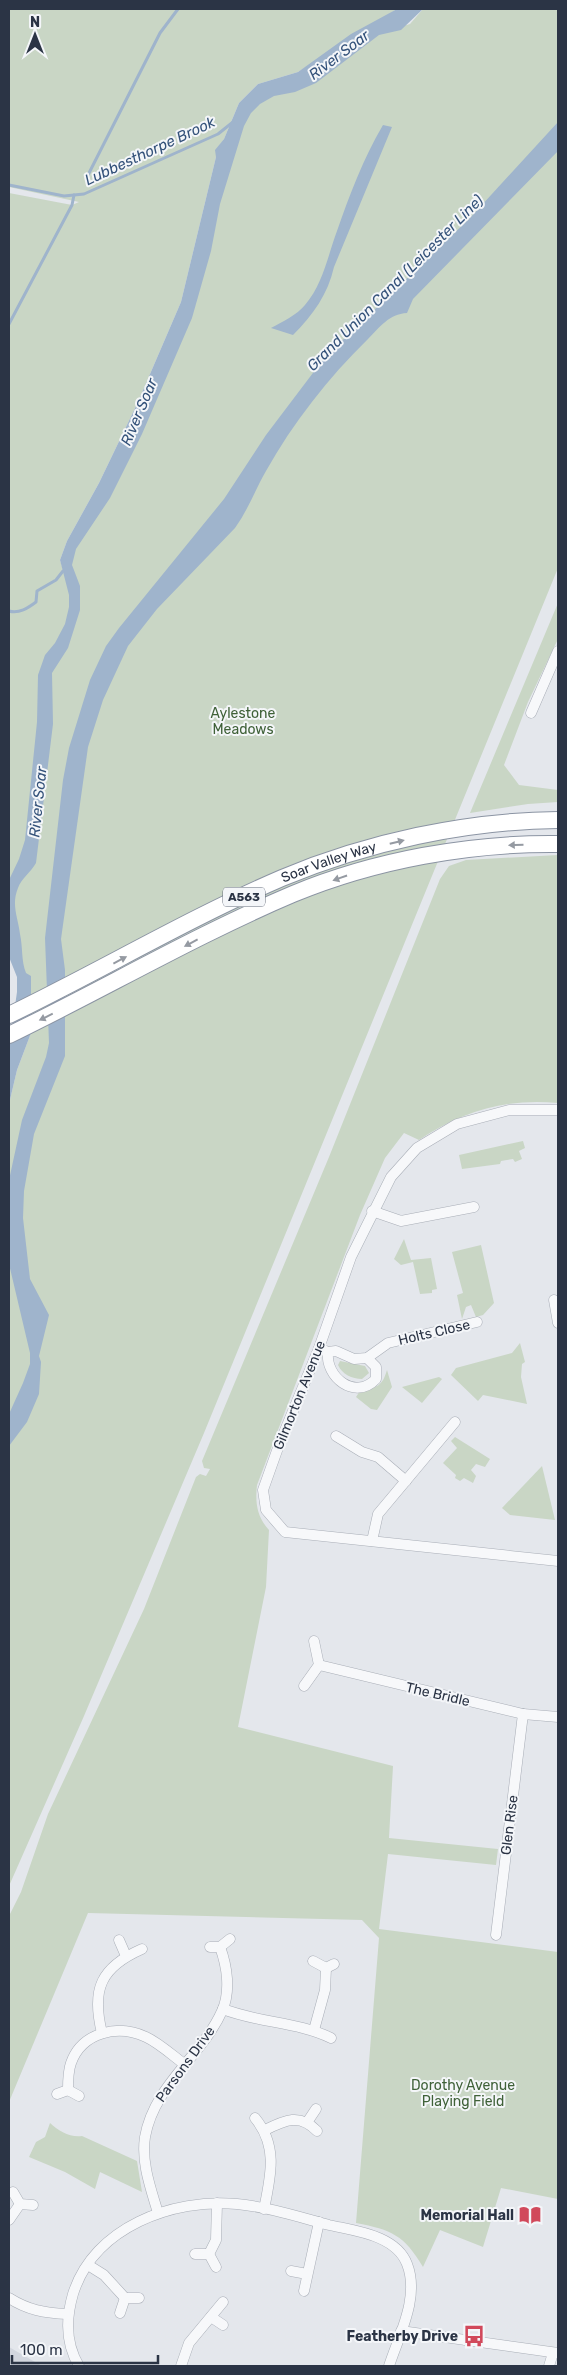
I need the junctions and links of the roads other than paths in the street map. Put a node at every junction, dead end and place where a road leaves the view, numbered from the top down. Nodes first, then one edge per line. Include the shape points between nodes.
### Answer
1 (558, 651) edge
2 (531, 713) dead end
3 (558, 820) edge
4 (558, 844) edge
5 (9, 1015) edge
6 (9, 1035) edge
7 (558, 1110) edge
8 (474, 1207) dead end
9 (372, 1211) junction
10 (554, 1300) dead end
11 (477, 1322) dead end
12 (558, 1323) edge
13 (324, 1350) junction
14 (367, 1358) junction
15 (455, 1422) dead end
16 (336, 1436) dead end
17 (406, 1481) junction
18 (372, 1541) junction
19 (558, 1561) edge
20 (314, 1641) dead end
21 (319, 1666) junction
22 (304, 1686) dead end
23 (523, 1714) junction
24 (558, 1717) edge
25 (496, 1935) dead end
26 (230, 1939) dead end
27 (119, 1940) dead end
28 (142, 1949) dead end
29 (126, 1956) junction
30 (313, 1961) dead end
31 (223, 2009) junction
32 (314, 2030) junction
33 (102, 2033) junction
34 (331, 2038) dead end
35 (184, 2064) junction
36 (68, 2090) junction
37 (57, 2094) dead end
38 (79, 2096) dead end
39 (316, 2109) dead end
40 (255, 2118) dead end
41 (308, 2121) junction
42 (265, 2130) junction
43 (317, 2131) dead end
44 (13, 2192) dead end
45 (217, 2203) junction
46 (20, 2204) junction
47 (33, 2205) dead end
48 (264, 2209) junction
49 (158, 2213) junction
50 (9, 2220) edge
51 (319, 2222) junction
52 (195, 2254) dead end
53 (208, 2254) junction
54 (88, 2264) junction
55 (216, 2266) dead end
56 (291, 2271) dead end
57 (307, 2274) junction
58 (304, 2290) dead end
59 (9, 2298) edge
60 (125, 2298) junction
61 (138, 2298) dead end
62 (223, 2302) dead end
63 (120, 2313) dead end
64 (67, 2314) junction
65 (211, 2317) junction
66 (223, 2325) dead end
67 (401, 2331) junction
68 (556, 2353) edge
69 (79, 2366) edge
70 (180, 2366) edge
71 (389, 2366) edge
72 (548, 2366) edge

1 - 2 street
5 -> 3 highway, Soar Valley Way / A563 via 282,878 350,853 480,826
4 -> 6 highway, Soar Valley Way / A563 via 475,848 356,872 294,894 215,930
7 - 9 street, Gilmorton Avenue via 509,1110 457,1124 441,1132 401,1164
8 - 9 street via 401,1221
9 - 13 street, Gilmorton Avenue via 351,1257
10 - 12 street
11 - 14 street, Holts Close via 388,1343
13 - 14 street
13 - 14 street via 331,1372 342,1383 352,1386 367,1385 376,1379 376,1367
13 - 18 street, Gilmorton Avenue via 279,1445 263,1490 264,1506 285,1532
15 - 17 street
16 - 17 street via 362,1452 378,1457
17 - 18 street via 376,1518
18 - 19 street, Gilmorton Avenue
20 - 21 street
21 - 22 street
21 - 23 street, The Bridle
23 - 24 street, The Bridle
23 - 25 street, Glen Rise
26 - 31 street, Parsons Drive via 215,1947 226,1964
27 - 29 street
28 - 29 street
29 - 33 street via 110,1969 99,1990 97,2012
30 - 32 street via 330,1966
31 - 32 street via 264,2022
31 - 35 street, Parsons Drive
32 - 34 street
33 - 35 street via 132,2032 148,2037
33 - 36 street via 80,2047 71,2063
35 - 49 street, Parsons Drive via 155,2106 145,2138 148,2178
36 - 37 street
36 - 38 street
39 - 41 street
40 - 42 street
41 - 42 street via 293,2120
41 - 43 street
42 - 48 street via 272,2172
44 - 46 street
45 - 48 street
45 - 49 street
45 - 53 street via 216,2240
46 - 47 street
46 - 50 street
48 - 51 street
49 - 54 street via 126,2229 104,2245
51 - 57 street
51 - 67 street via 378,2238 401,2252 407,2264 411,2288
52 - 53 street
53 - 55 street
54 - 60 street via 104,2275
54 - 64 street via 77,2283
56 - 57 street
57 - 58 street
59 - 64 street via 24,2308 42,2313
60 - 61 street
60 - 63 street
62 - 65 street
64 - 69 street via 69,2338
65 - 66 street
65 - 70 street via 189,2343
67 - 68 street
67 - 71 street
68 - 72 street

